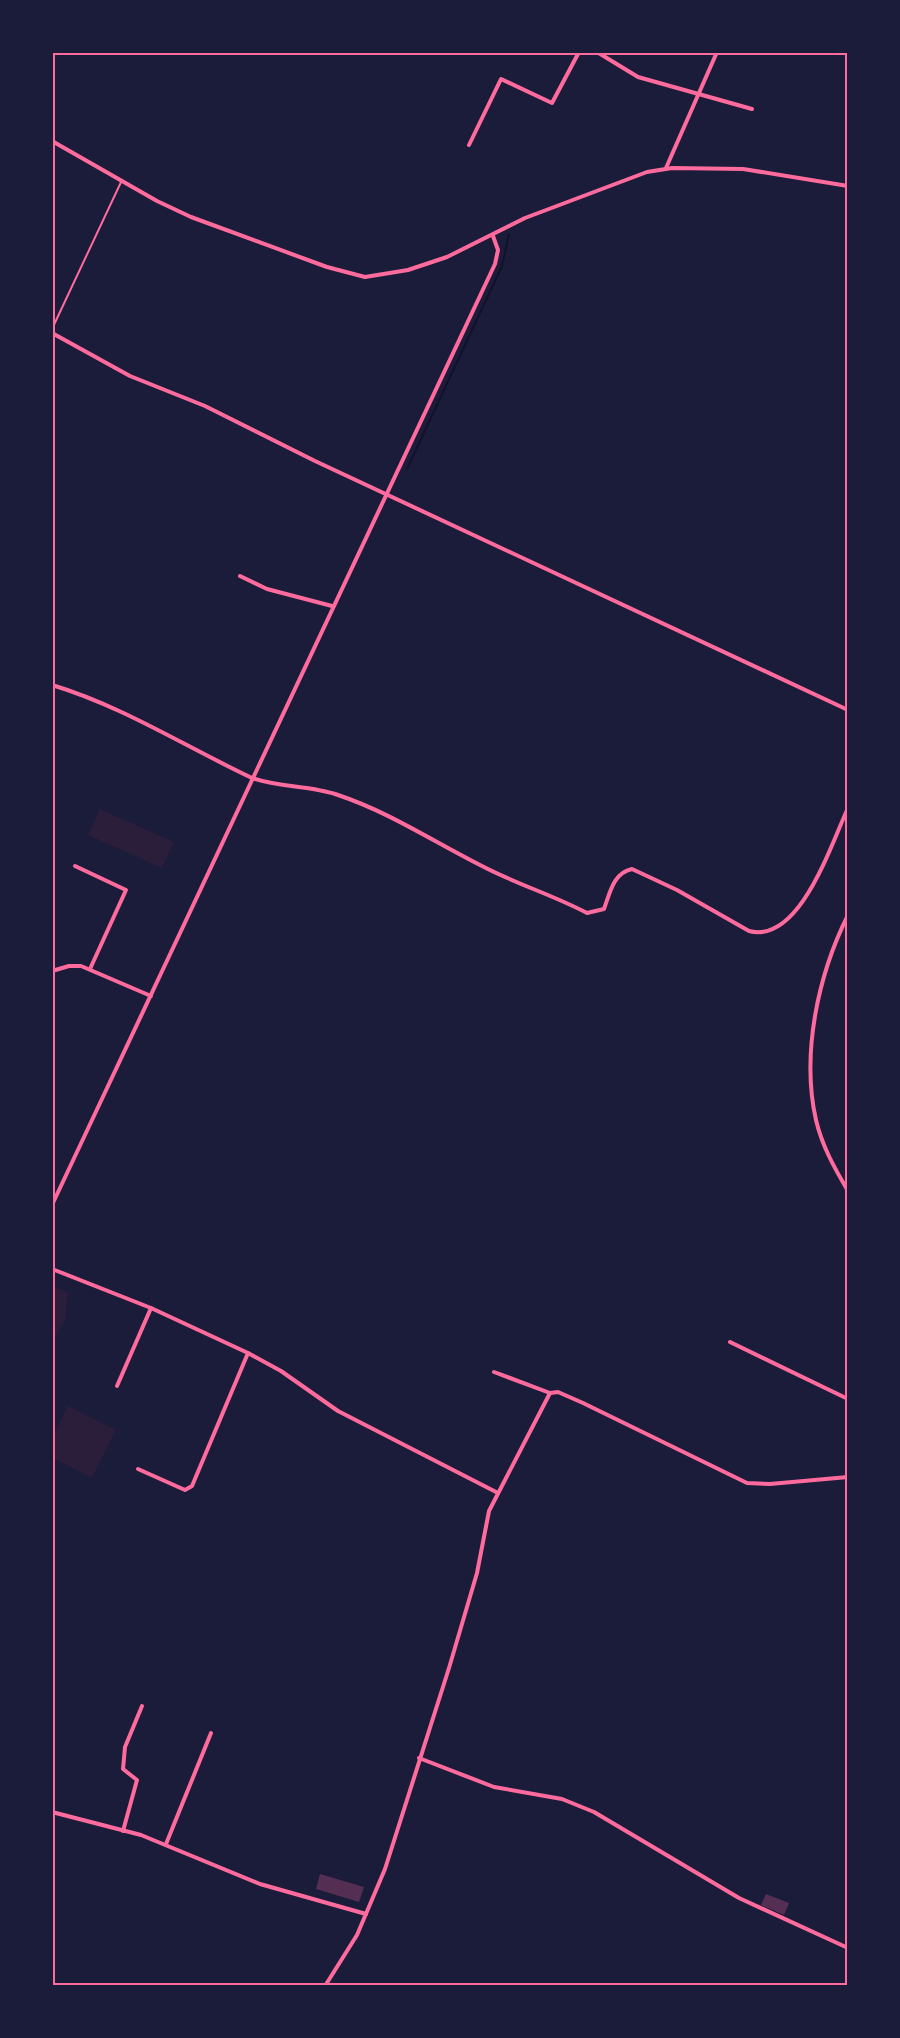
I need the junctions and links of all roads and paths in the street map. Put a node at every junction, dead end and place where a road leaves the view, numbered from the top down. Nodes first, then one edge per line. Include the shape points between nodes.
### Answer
1 (579, 52) edge
2 (717, 52) edge
3 (598, 53) edge
4 (698, 95) junction
5 (753, 109) dead end
6 (52, 141) edge
7 (469, 145) dead end
8 (665, 169) junction
9 (122, 180) junction
10 (848, 186) edge
11 (493, 236) junction
12 (52, 331) edge
13 (388, 494) junction
14 (240, 576) dead end
15 (332, 606) junction
16 (52, 685) edge
17 (848, 710) edge
18 (252, 778) junction
19 (848, 808) edge
20 (75, 866) dead end
21 (848, 915) edge
22 (90, 969) junction
23 (52, 971) edge
24 (151, 996) junction
25 (848, 1191) edge
26 (52, 1205) edge
27 (52, 1269) edge
28 (151, 1308) junction
29 (730, 1342) dead end
30 (248, 1353) junction
31 (494, 1372) dead end
32 (117, 1386) dead end
33 (550, 1393) junction
34 (848, 1399) edge
35 (138, 1469) dead end
36 (848, 1477) edge
37 (498, 1493) junction
38 (142, 1706) dead end
39 (211, 1733) dead end
40 (419, 1758) junction
41 (52, 1812) edge
42 (123, 1831) junction
43 (166, 1844) junction
44 (366, 1914) junction
45 (848, 1948) edge
46 (325, 1986) edge

1 - 7 street via 552,103 501,79
2 - 4 street
3 - 4 street via 638,77
4 - 5 street
4 - 8 street
6 - 9 street
8 - 10 street via 743,168
8 - 11 street via 586,194 520,220
9 - 11 street via 157,201 224,231 359,276 408,270
9 - 12 lane
11 - 13 street via 498,250 495,264
12 - 13 street via 130,376 194,401
13 - 15 street
13 - 17 street
14 - 15 street via 267,589
15 - 18 street
16 - 18 street via 121,712
18 - 19 street via 341,795 485,868 587,913 604,909 615,880 620,873 632,869 761,934 788,920 802,904
18 - 24 street
20 - 22 street via 126,890
21 - 25 street via 826,972 811,1061 819,1131
22 - 23 street via 74,965
22 - 24 street
24 - 26 street
27 - 28 street
28 - 30 street
28 - 32 street
29 - 34 street
30 - 35 street via 192,1486 185,1490
30 - 37 street via 338,1411
31 - 33 street
33 - 36 street via 558,1392 583,1402 747,1483
33 - 37 street
37 - 40 street via 489,1511 477,1573
38 - 42 street via 123,1756 123,1769 137,1780
39 - 43 street
40 - 44 street via 406,1808
40 - 45 street via 494,1787 572,1802 739,1898
41 - 42 street
42 - 43 street
43 - 44 street via 260,1884
44 - 46 street

